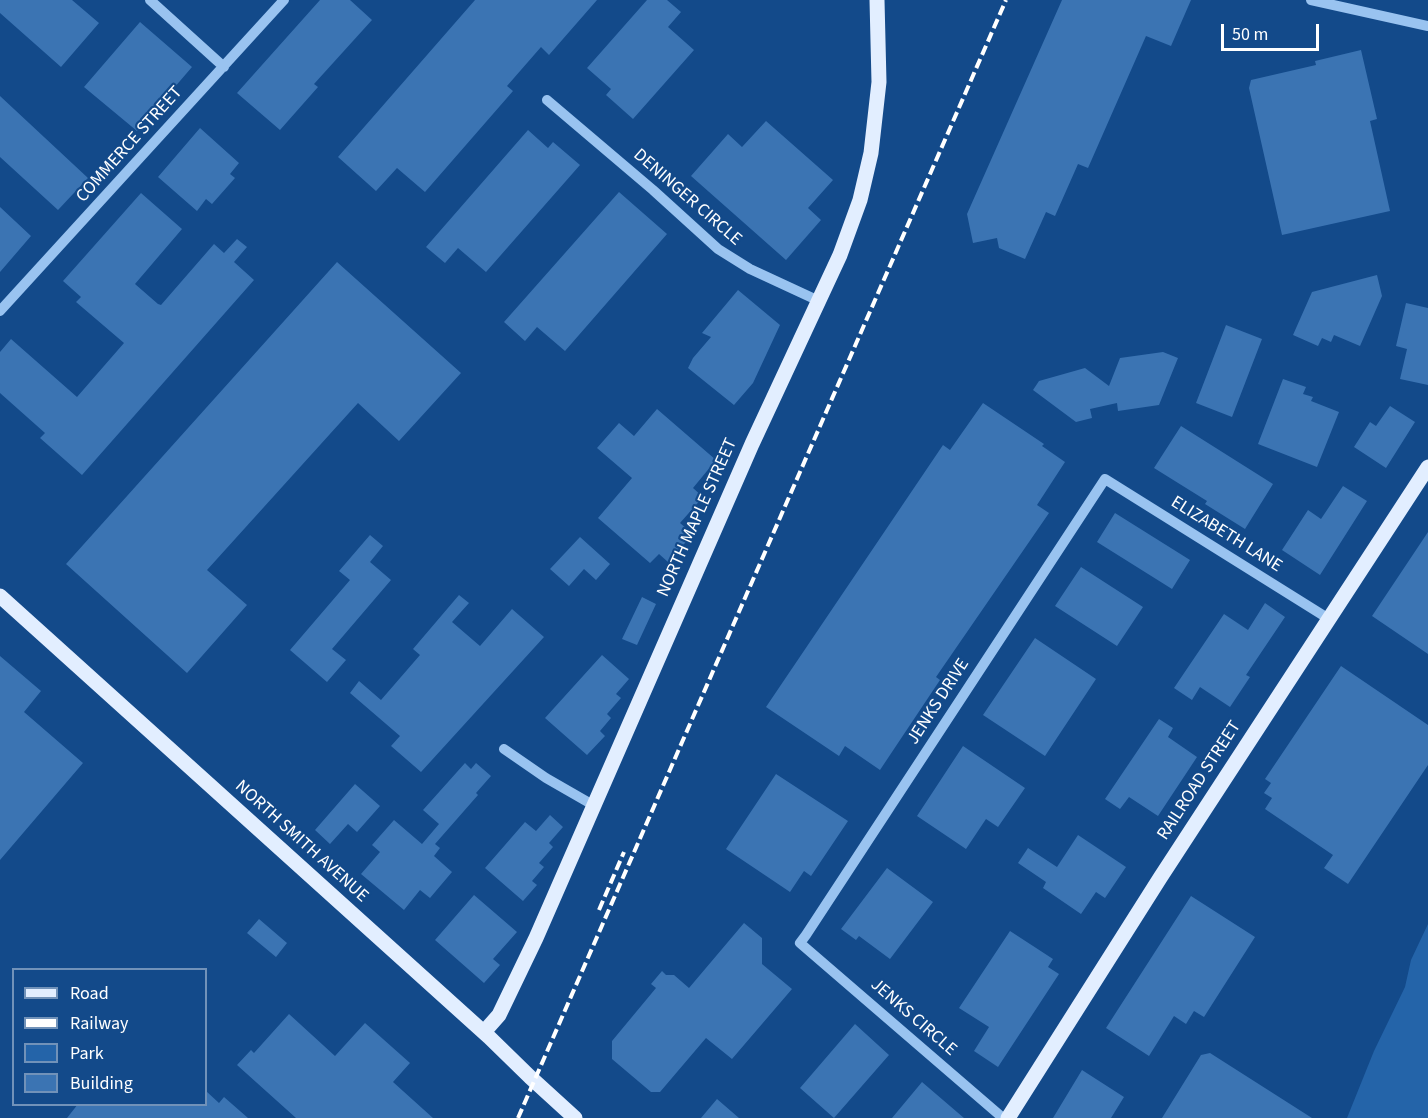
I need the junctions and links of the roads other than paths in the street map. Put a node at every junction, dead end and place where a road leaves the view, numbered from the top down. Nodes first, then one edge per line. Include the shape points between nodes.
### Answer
1 (150, 0) edge
2 (284, 0) edge
3 (877, 0) edge
4 (1311, 0) edge
5 (1428, 26) edge
6 (224, 67) junction
7 (547, 100) dead end
8 (819, 301) junction
9 (0, 311) edge
10 (1428, 467) edge
11 (1105, 479) joint
12 (0, 596) edge
13 (1329, 619) junction
14 (504, 749) dead end
15 (593, 805) junction
16 (800, 943) joint
17 (484, 1032) junction
18 (575, 1118) edge
19 (1003, 1118) edge
20 (1008, 1118) edge

1 - 6 street
2 - 6 street, COMMERCE STREET
3 - 8 main road, NORTH MAPLE STREET via 879,82 871,153 860,200
4 - 5 street
6 - 9 street, COMMERCE STREET
7 - 8 street, DENINGER CIRCLE via 718,249 750,269
8 - 15 main road, NORTH MAPLE STREET
10 - 13 main road, RAILROAD STREET
11 - 13 street, ELIZABETH LANE
11 - 16 street, JENKS DRIVE
12 - 17 main road, NORTH SMITH AVENUE
13 - 20 main road, RAILROAD STREET
14 - 15 street
15 - 17 main road, NORTH MAPLE STREET via 536,938 499,1015
16 - 19 street, JENKS CIRCLE
17 - 18 main road, NORTH SMITH AVENUE

